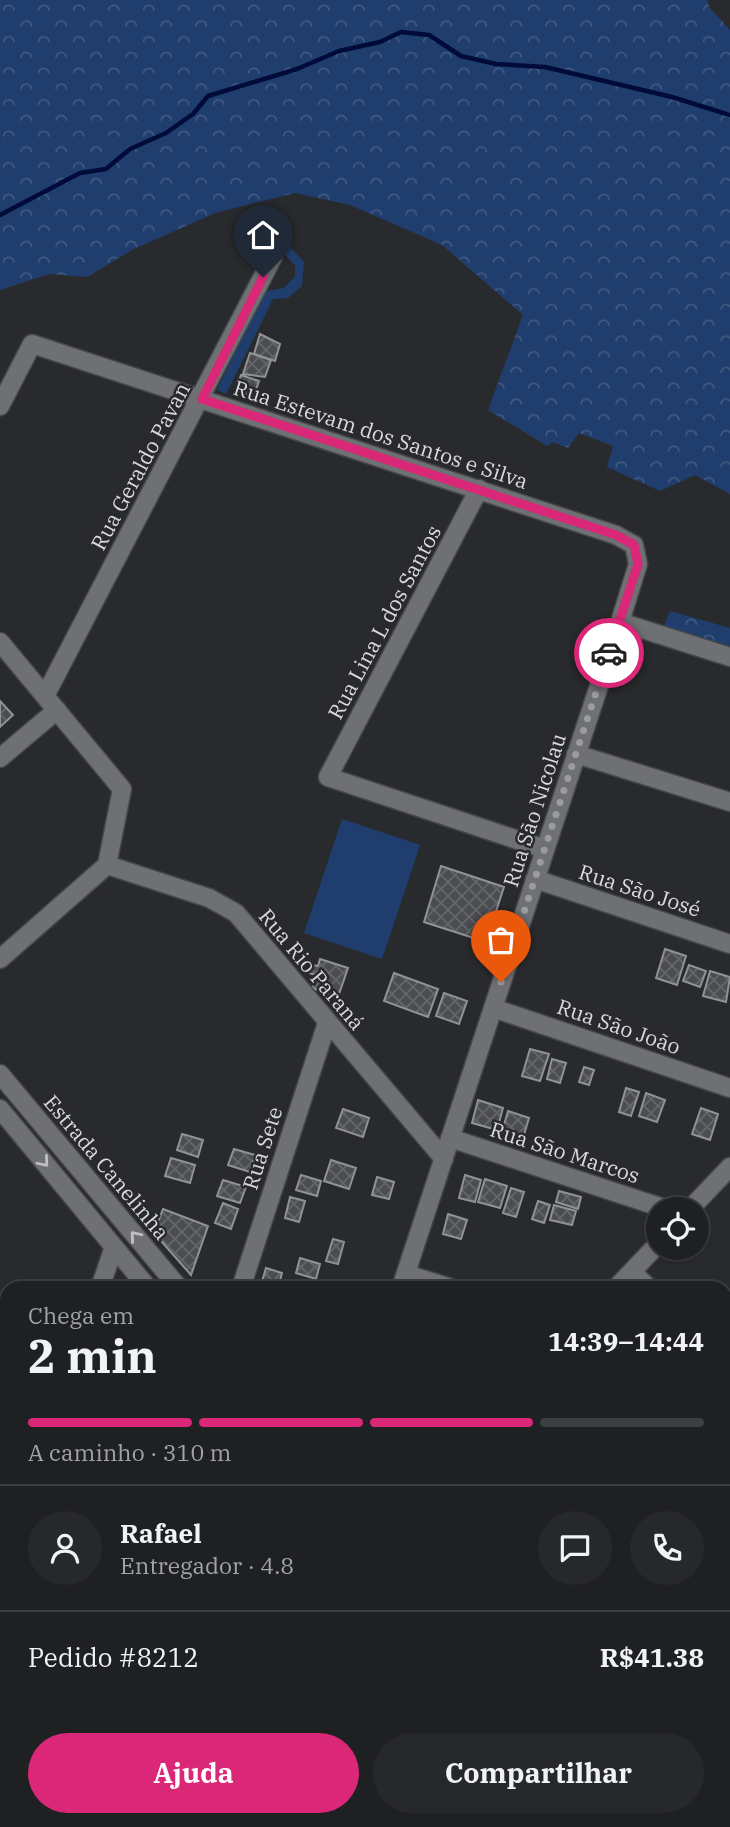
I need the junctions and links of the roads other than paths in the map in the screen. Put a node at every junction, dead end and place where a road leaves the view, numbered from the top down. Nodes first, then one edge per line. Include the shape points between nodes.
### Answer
1 (273, 257) dead end
2 (202, 399) junction
3 (0, 406) edge
4 (479, 489) junction
5 (634, 545) joint
6 (620, 622) junction
7 (0, 642) edge
8 (730, 657) edge
9 (51, 703) junction
10 (576, 754) junction
11 (0, 758) edge
12 (730, 802) edge
13 (545, 849) junction
14 (107, 865) junction
15 (536, 879) junction
16 (730, 944) edge
17 (0, 959) edge
18 (493, 1008) junction
19 (327, 1023) junction
20 (0, 1074) edge
21 (730, 1088) edge
22 (19, 1098) junction
23 (0, 1112) edge
24 (450, 1138) junction
25 (443, 1159) junction
26 (728, 1173) edge
27 (703, 1197) edge
28 (646, 1202) edge
29 (114, 1247) junction
30 (646, 1257) edge
31 (632, 1272) junction
32 (102, 1281) edge
33 (142, 1281) edge
34 (173, 1281) edge
35 (242, 1281) edge
36 (403, 1281) edge
37 (623, 1281) edge
38 (642, 1281) edge

1 - 2 street, Rua Geraldo Pavan
2 - 3 street, Rua Estevam dos Santos e Silva via 32,344
2 - 4 street, Rua Estevam dos Santos e Silva
2 - 9 street, Rua Geraldo Pavan
4 - 5 street, Rua Estevam dos Santos e Silva
4 - 13 street, Rua Lina L dos Santos via 328,777
5 - 6 street, Rua São Nicolau via 638,564
6 - 8 street
6 - 10 street, Rua São Nicolau
7 - 9 street
9 - 11 street
9 - 14 street via 122,789
10 - 12 street
10 - 13 street, Rua São Nicolau
13 - 15 street, Rua São Nicolau
14 - 17 street
14 - 19 street, Rua Rio Paraná via 209,898 236,913
15 - 16 street, Rua São José
15 - 18 street, Rua São Nicolau
18 - 21 street, Rua São João
18 - 24 street, Rua São Nicolau
19 - 25 street, Rua Rio Paraná
19 - 35 street, Rua Sete
20 - 22 street, Estrada Canelinha
22 - 23 street
34 -> 22 street, Estrada Canelinha
23 -> 29 street
24 - 25 street, Rua São Nicolau
24 - 28 street, Rua São Marcos
25 - 36 street, Rua São Nicolau
26 - 27 street
29 - 32 street
29 - 33 street
30 - 31 street
31 - 37 street
31 - 38 street

